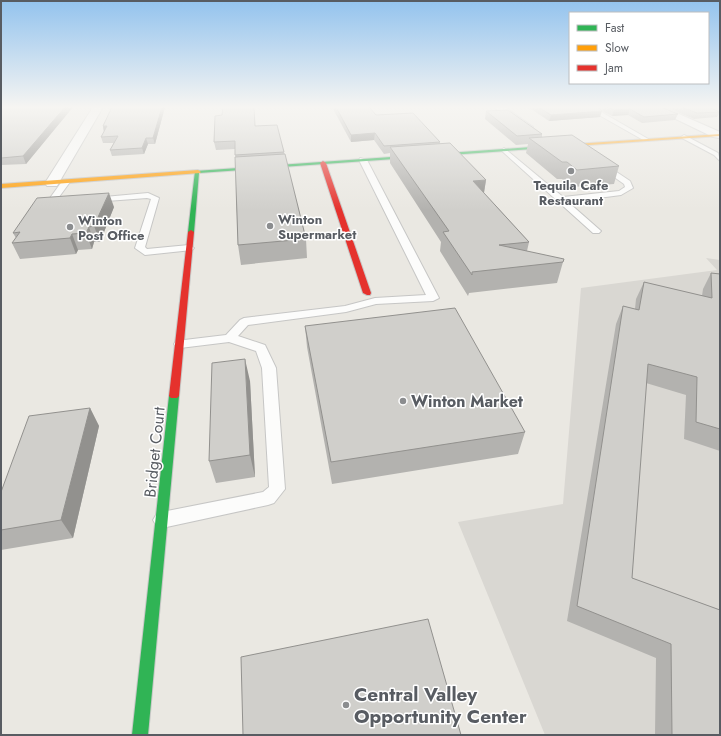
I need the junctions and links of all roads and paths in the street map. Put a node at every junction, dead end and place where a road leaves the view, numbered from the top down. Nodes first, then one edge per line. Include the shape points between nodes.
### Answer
1 (77, 141) edge
2 (547, 141) edge
3 (628, 141) edge
4 (691, 141) edge
5 (576, 145) junction
6 (555, 147) junction
7 (504, 150) junction
8 (720, 159) edge
9 (362, 160) junction
10 (323, 163) junction
11 (197, 172) junction
12 (66, 182) junction
13 (52, 183) junction
14 (1, 186) edge
15 (561, 200) junction
16 (596, 231) dead end
17 (189, 248) junction
18 (371, 297) junction
19 (230, 338) junction
20 (180, 344) junction
21 (162, 520) junction
22 (140, 735) edge

1 - 13 street
2 - 6 street
3 - 5 main road
4 - 8 lane via 716,154
5 - 6 main road
5 - 15 lane via 627,183 628,188 621,193
6 - 7 main road
7 - 9 main road
7 - 15 lane
9 - 10 main road
9 - 18 lane via 432,298
10 - 11 main road
10 - 18 main road
11 - 12 main road
11 - 17 main road, Bridget Court
12 - 13 main road
12 - 17 lane via 54,198 63,202 148,196 155,198 140,248 145,252
13 - 14 main road
15 - 16 lane
17 - 20 main road, Bridget Court
18 - 19 lane via 346,309 244,322
19 - 20 lane
19 - 21 lane via 261,348 269,368 277,490 268,498
20 - 21 main road, Bridget Court
21 - 22 main road, Bridget Court

